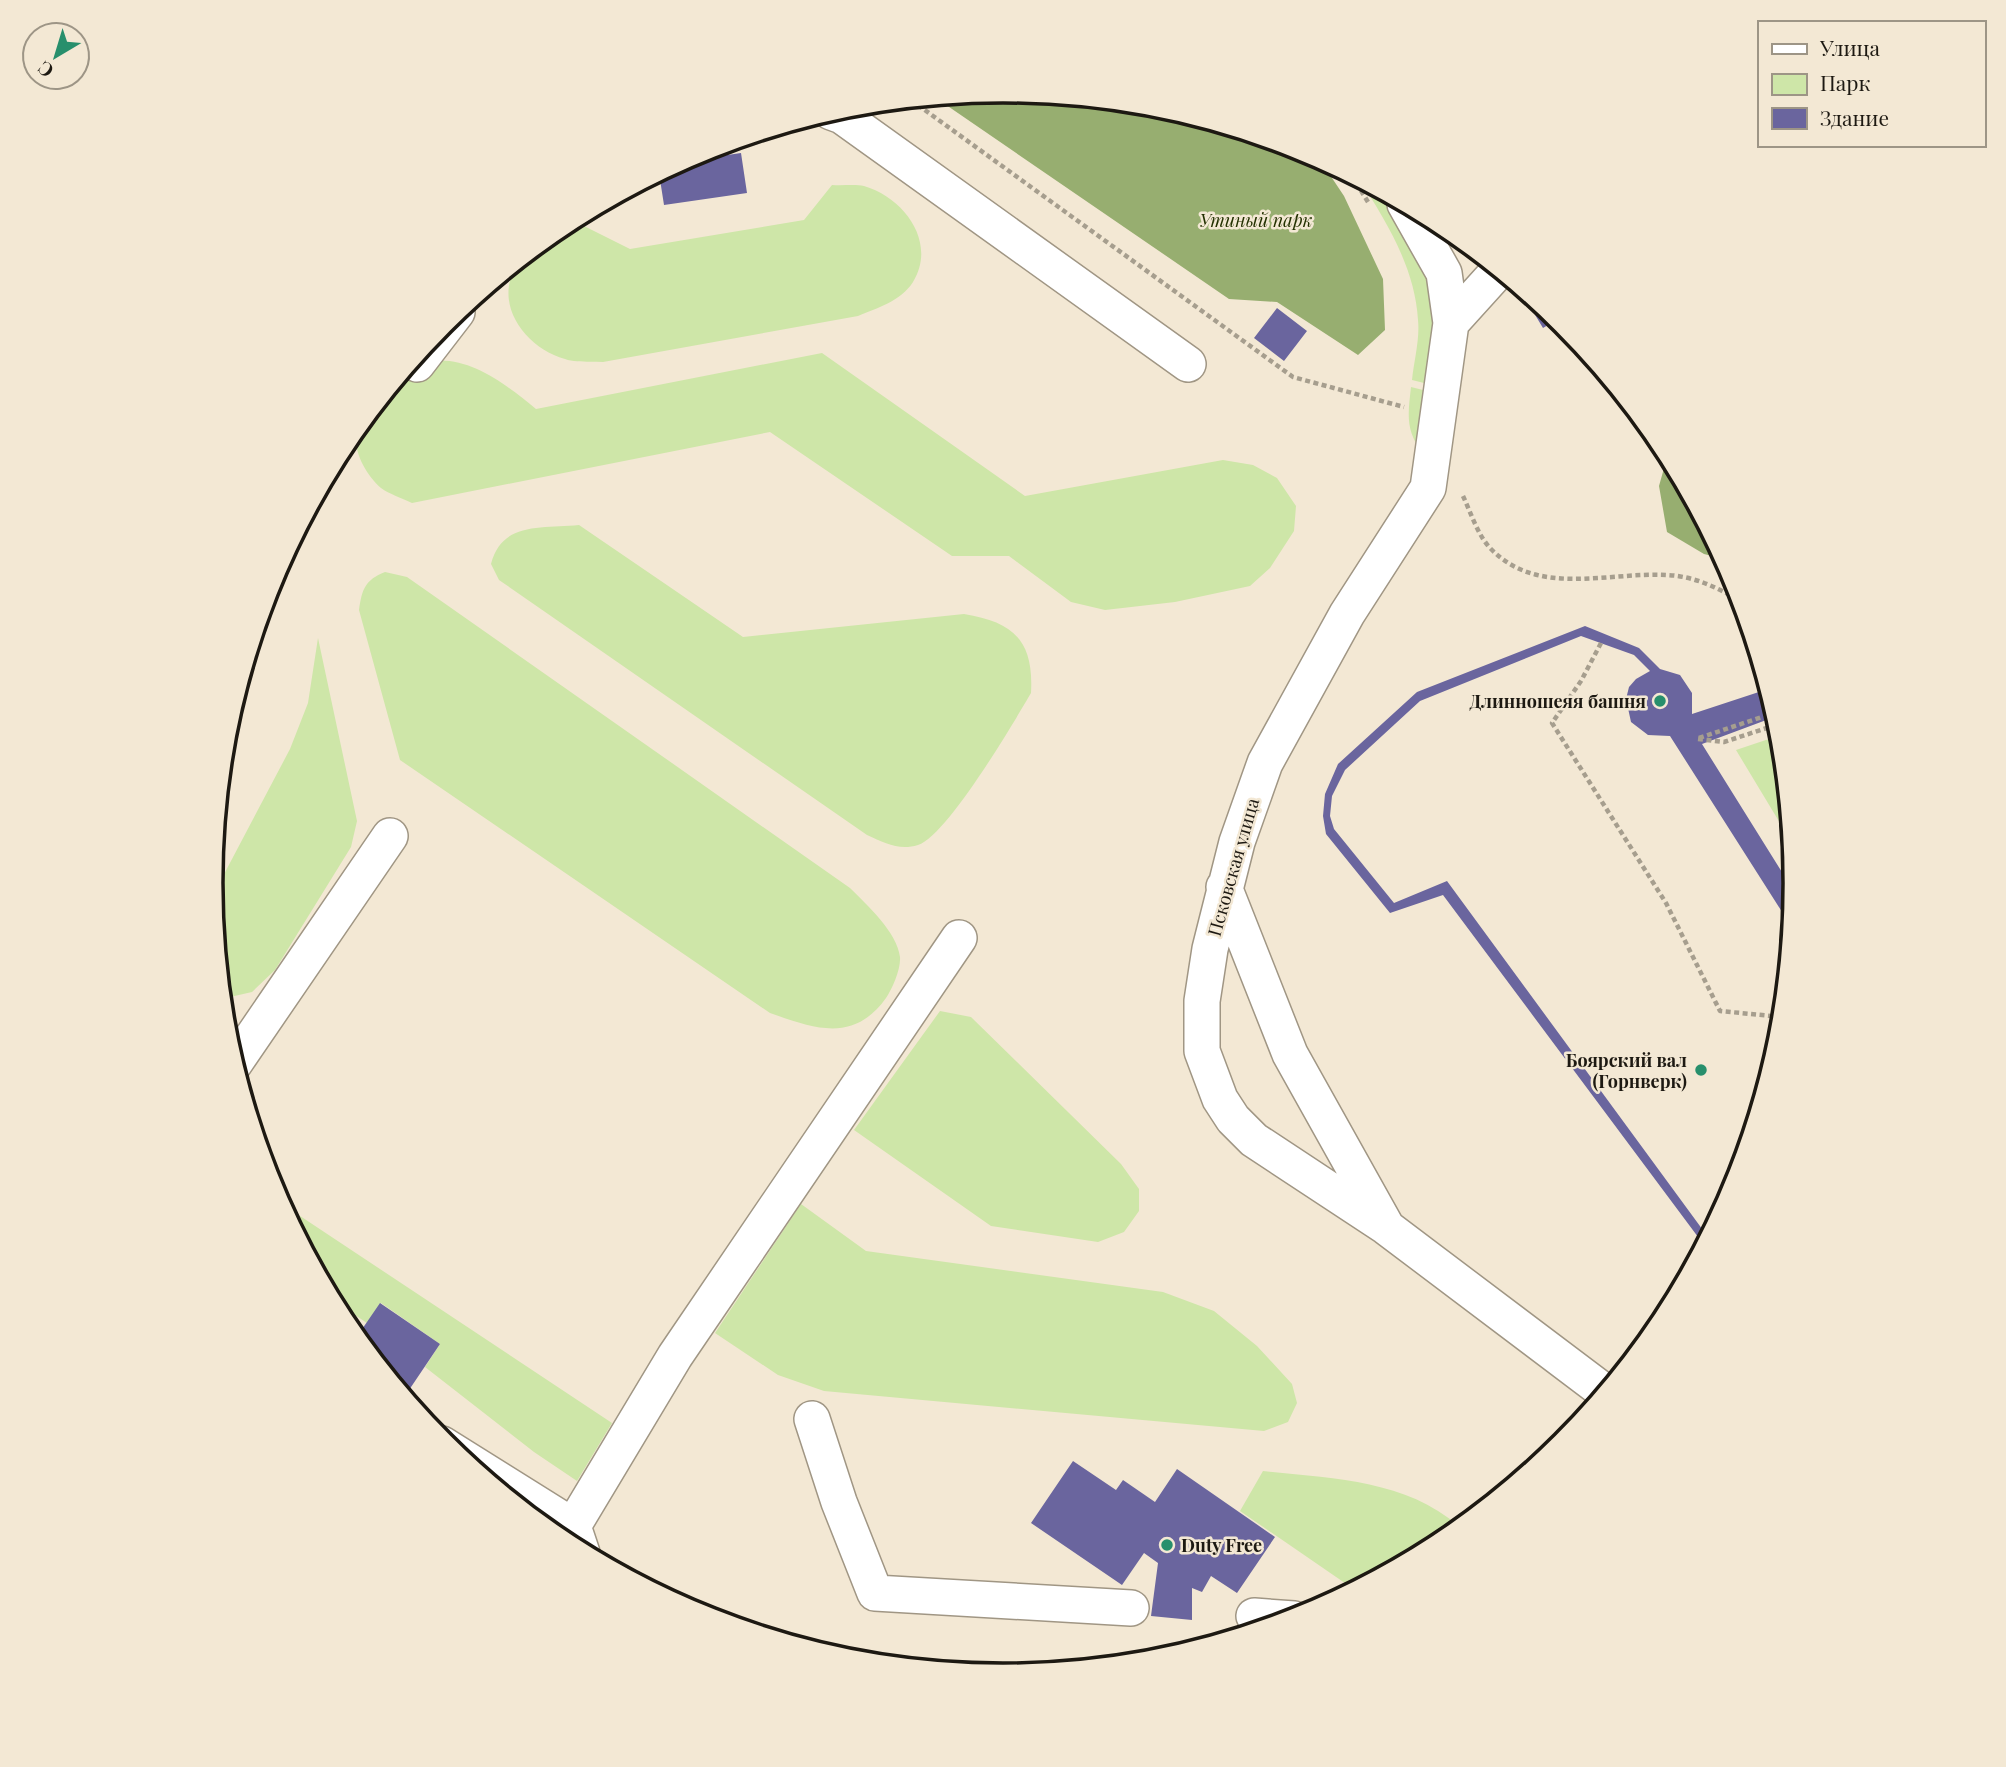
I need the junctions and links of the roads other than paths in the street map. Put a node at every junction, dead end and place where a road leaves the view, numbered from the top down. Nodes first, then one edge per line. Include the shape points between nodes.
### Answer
1 (846, 119) edge
2 (1415, 222) edge
3 (1493, 277) edge
4 (1451, 323) junction
5 (1188, 364) dead end
6 (390, 836) dead end
7 (1224, 887) junction
8 (958, 938) dead end
9 (242, 1053) edge
10 (1386, 1227) junction
11 (1599, 1387) edge
12 (812, 1419) dead end
13 (579, 1538) edge
14 (1131, 1608) dead end
15 (1254, 1616) dead end
16 (1267, 1617) edge

1 - 5 street
2 - 4 street, Псковская улица via 1444,273
3 - 4 street
4 - 7 street, Псковская улица via 1444,489 1347,614 1265,763
6 - 9 street
7 - 10 street via 1290,1054
7 - 10 street, Псковская улица via 1202,1001 1202,1051 1220,1099 1233,1119 1269,1153
8 - 13 street via 675,1356
10 - 11 street, Псковская улица
12 - 14 street via 875,1593
15 - 16 street

